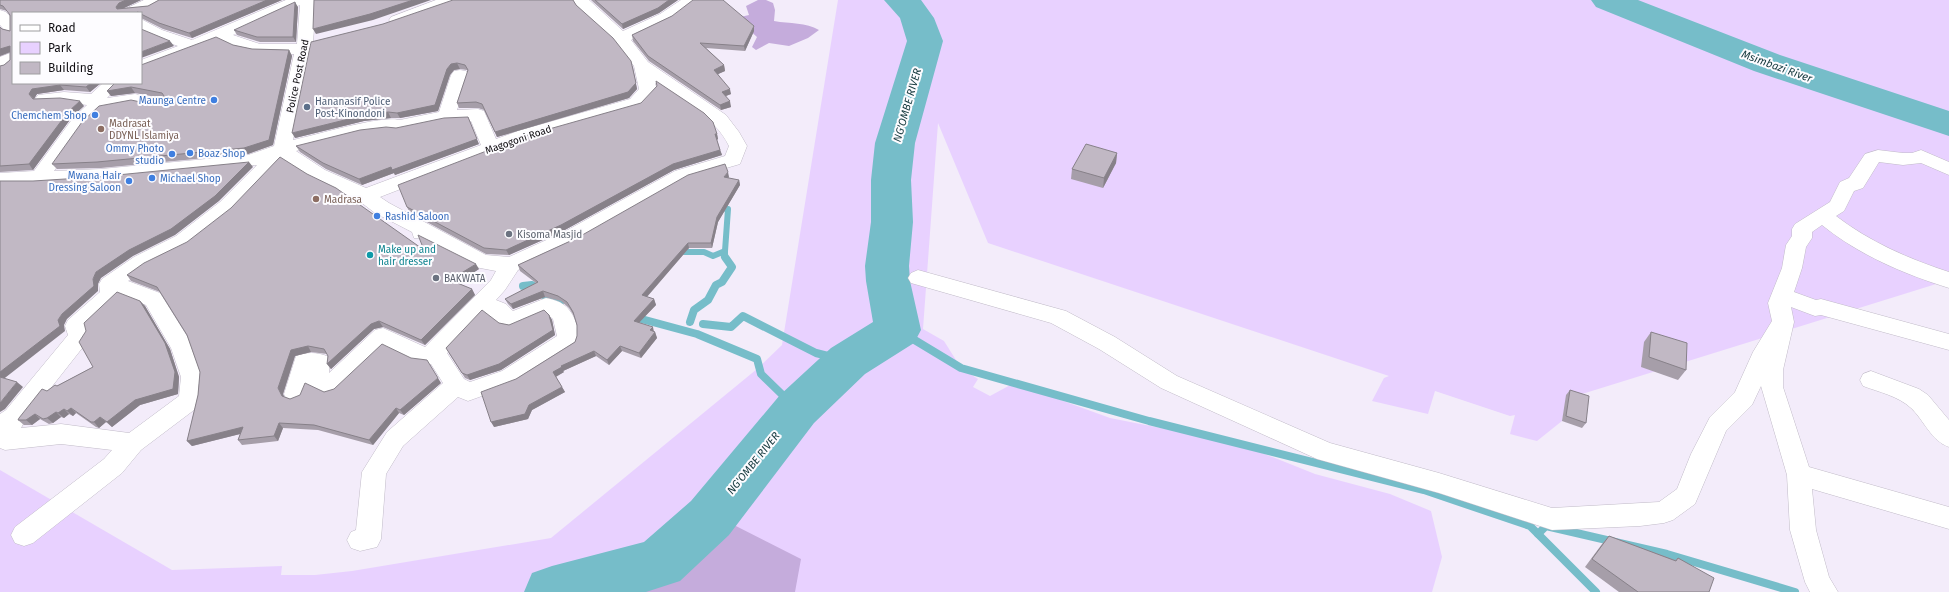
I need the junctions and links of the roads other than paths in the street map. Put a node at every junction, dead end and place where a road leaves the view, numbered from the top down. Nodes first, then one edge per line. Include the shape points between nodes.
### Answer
1 (156, 0) edge
2 (299, 0) edge
3 (308, 0) edge
4 (451, 0) edge
5 (581, 0) edge
6 (691, 0) edge
7 (124, 10) edge
8 (0, 15) edge
9 (142, 25) edge
10 (382, 25) edge
11 (12, 30) edge
12 (12, 31) edge
13 (220, 35) junction
14 (0, 37) edge
15 (622, 39) junction
16 (310, 43) junction
17 (187, 47) junction
18 (142, 66) edge
19 (642, 66) junction
20 (460, 75) dead end
21 (111, 84) edge
22 (44, 99) edge
23 (96, 102) junction
24 (159, 104) edge
25 (446, 116) junction
26 (493, 147) junction
27 (282, 151) junction
28 (1949, 168) edge
29 (0, 179) edge
30 (38, 179) junction
31 (365, 195) junction
32 (1823, 216) junction
33 (511, 265) junction
34 (918, 278) dead end
35 (1949, 280) edge
36 (109, 284) junction
37 (1782, 296) junction
38 (480, 302) junction
39 (1783, 322) junction
40 (1949, 342) edge
41 (435, 352) junction
42 (1871, 380) dead end
43 (456, 385) junction
44 (295, 394) dead end
45 (7, 422) edge
46 (1949, 437) edge
47 (133, 443) junction
48 (1799, 475) junction
49 (1949, 518) edge
50 (24, 535) dead end
51 (360, 540) dead end
52 (1825, 592) edge

1 - 7 street
2 - 13 street
3 - 16 street, Police Post Road
4 - 10 street
5 - 15 street, Magogoni Road
6 - 15 street via 666,17
8 - 11 street
9 - 17 street via 156,33 185,42
12 - 14 street
13 - 16 street via 236,44 264,50
13 - 17 street
15 - 19 street, Magogoni Road
16 - 27 street, Police Post Road
17 - 18 street
19 - 26 street, Magogoni Road via 648,90 636,103 524,135
19 - 33 street via 705,107 732,132 738,146 733,160 682,175 571,237
20 - 25 street
21 - 23 street
22 - 23 street via 64,97
23 - 24 street via 135,99
23 - 30 street
25 - 26 street via 478,115
25 - 27 street via 398,126 394,124 364,129
26 - 31 street, Magogoni Road
27 - 30 street via 250,161
27 - 31 street via 318,174
27 - 36 street via 228,207 183,241 141,262
28 - 32 street via 1921,156 1914,159 1878,156 1872,158 1856,183 1847,187 1837,206
29 - 30 street
31 - 33 street via 423,232 482,262
32 - 35 street via 1837,229 1861,244
32 - 37 street via 1802,229 1802,238 1796,245 1792,268
33 - 38 street via 498,285
34 - 39 street via 1058,317 1107,343 1169,382 1325,452 1439,483 1552,519 1640,516 1664,512 1686,496 1718,424 1744,398 1764,352
36 - 45 street via 112,294 76,326 79,336
36 - 47 street via 153,299 182,347 192,377 190,400
37 - 39 street via 1778,303
37 - 40 street via 1815,308 1821,307
38 - 41 street
38 - 43 street via 498,310 511,321 546,306 553,307 565,318 568,340 510,377 468,392
39 - 48 street via 1772,370 1772,386
41 - 43 street
41 - 44 street via 426,357 383,336 329,386 317,381 319,362 304,362
42 - 46 street via 1911,395
43 - 51 street via 395,439 374,472 368,539
45 - 47 street via 5,440 61,434
47 - 50 street via 113,466
48 - 49 street
48 - 52 street via 1803,530 1818,582

